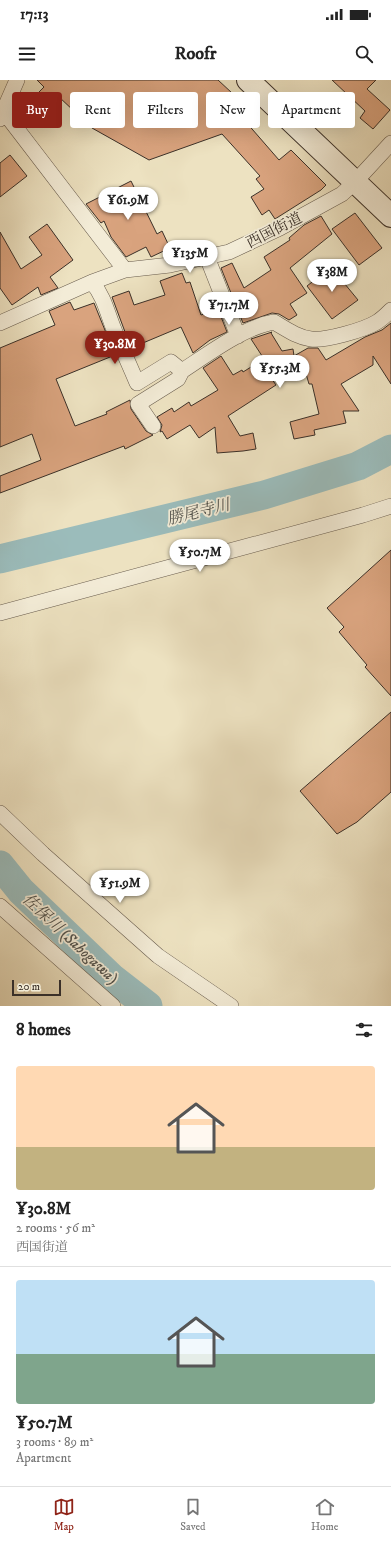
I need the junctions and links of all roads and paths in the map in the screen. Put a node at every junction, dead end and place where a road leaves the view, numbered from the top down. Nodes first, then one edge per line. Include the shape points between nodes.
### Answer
1 (17, 80) edge
2 (248, 80) edge
3 (2, 116) edge
4 (391, 143) edge
5 (356, 181) junction
6 (391, 216) edge
7 (207, 257) junction
8 (125, 270) junction
9 (92, 282) junction
10 (391, 310) edge
11 (0, 322) edge
12 (238, 336) junction
13 (182, 371) junction
14 (153, 426) dead end
15 (391, 506) edge
16 (0, 613) edge
17 (0, 813) edge
18 (0, 906) edge
19 (112, 1006) edge
20 (231, 1006) edge

1 - 3 street
2 - 5 main road
3 - 8 street
4 - 5 street, 西国街道
5 - 6 main road
5 - 7 street, 西国街道 via 342,194 280,228 228,252
7 - 8 street, 西国街道 via 170,265
7 - 12 street
8 - 9 street, 西国街道
9 - 11 street, 西国街道
9 - 13 street via 106,303 137,383 172,362
10 - 12 street via 378,322 359,330 322,339 297,335 274,322 260,324
12 - 13 street
13 - 14 street via 178,379 138,404
15 - 16 street
17 - 20 street via 158,956
18 - 19 street

